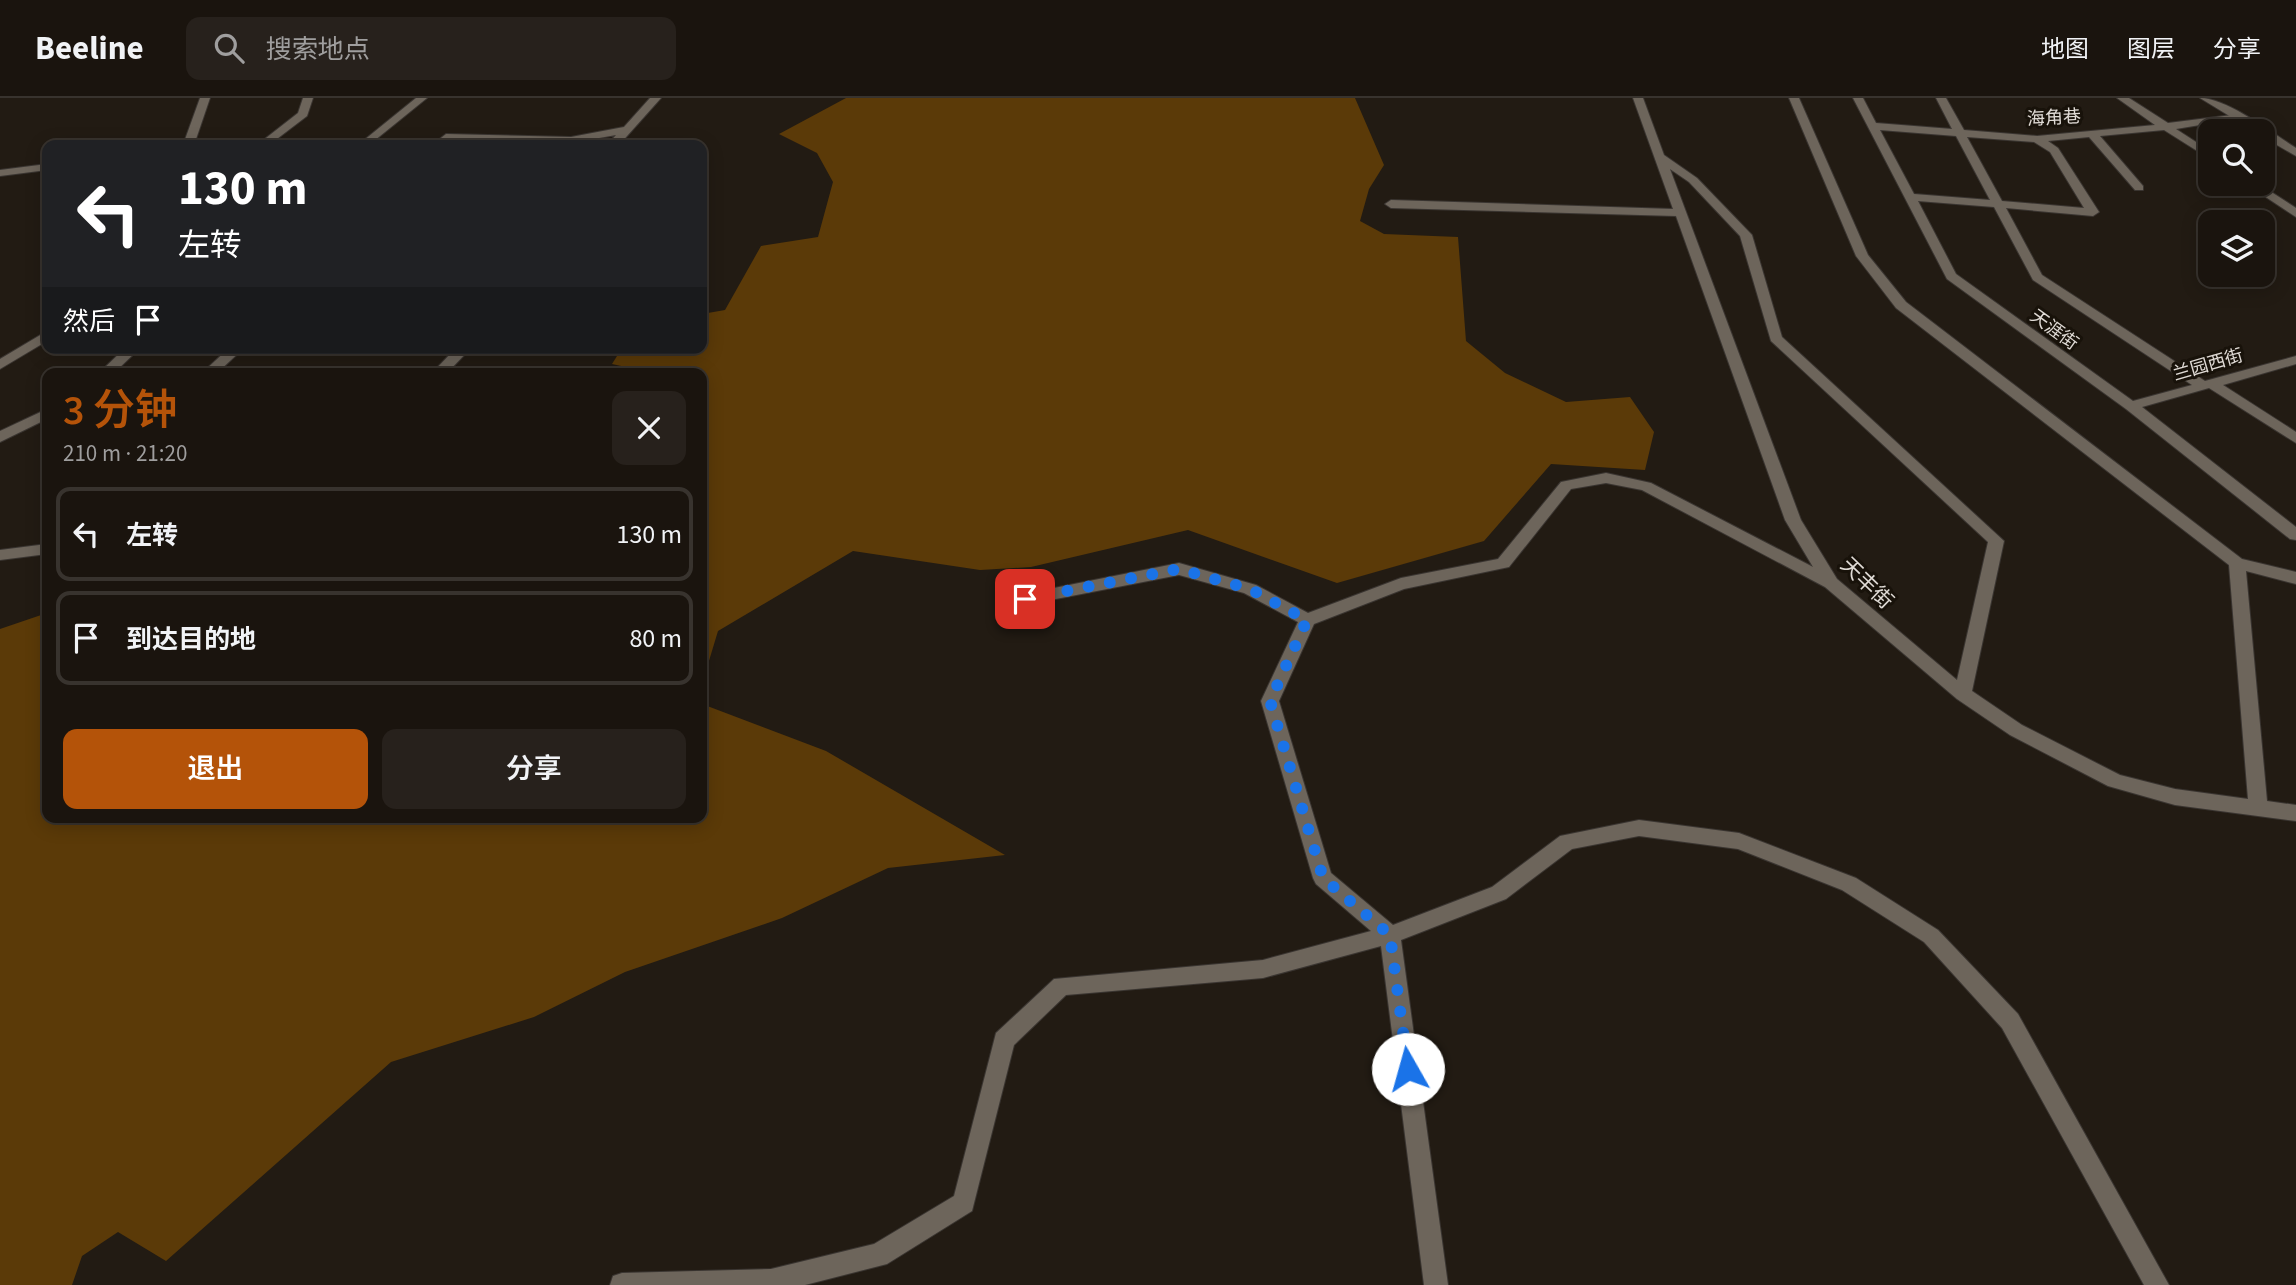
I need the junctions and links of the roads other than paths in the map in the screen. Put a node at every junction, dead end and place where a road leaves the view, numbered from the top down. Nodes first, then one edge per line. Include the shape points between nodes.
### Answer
1 (205, 98) edge
2 (308, 98) edge
3 (422, 98) edge
4 (656, 98) edge
5 (1638, 98) edge
6 (1794, 98) edge
7 (1858, 98) edge
8 (1941, 98) edge
9 (2122, 98) edge
10 (2205, 98) edge
11 (2236, 116) junction
12 (2241, 119) edge
13 (1872, 126) junction
14 (2165, 127) junction
15 (624, 130) junction
16 (1960, 133) junction
17 (2092, 134) junction
18 (2037, 139) junction
19 (190, 140) edge
20 (269, 140) edge
21 (369, 140) edge
22 (443, 140) edge
23 (571, 140) edge
24 (571, 140) edge
25 (617, 140) edge
26 (2275, 140) edge
27 (2198, 148) edge
28 (2296, 153) edge
29 (1659, 156) junction
30 (42, 168) edge
31 (0, 173) edge
32 (2139, 188) dead end
33 (2270, 196) edge
34 (1909, 197) junction
35 (1391, 204) dead end
36 (1998, 205) junction
37 (1680, 213) junction
38 (2296, 213) edge
39 (42, 338) edge
40 (127, 354) edge
41 (230, 354) edge
42 (458, 354) edge
43 (2296, 360) edge
44 (0, 366) edge
45 (111, 368) edge
46 (215, 368) edge
47 (444, 368) edge
48 (2207, 385) junction
49 (2131, 406) junction
50 (42, 416) edge
51 (0, 438) edge
52 (2296, 438) edge
53 (2296, 535) edge
54 (42, 551) edge
55 (0, 555) edge
56 (2236, 563) junction
57 (2296, 578) edge
58 (1831, 583) junction
59 (1025, 599) dead end
60 (1307, 620) junction
61 (1963, 694) junction
62 (2258, 808) junction
63 (2296, 813) edge
64 (1390, 935) junction
65 (622, 1285) edge
66 (1436, 1285) edge
67 (2157, 1285) edge

1 - 19 street
2 - 20 street via 303,114
3 - 21 street
4 - 15 street
5 - 29 street, 天丰街
6 - 56 street via 1862,256 1901,305
7 - 13 street, 天涯街
8 - 16 street
9 - 14 street
10 - 11 street
11 - 12 street
11 - 14 street, 海角巷
13 - 16 street, 海角巷
13 - 34 street, 天涯街
14 - 17 street, 海角巷
14 - 27 street
15 - 24 street
15 - 25 street
16 - 18 street, 海角巷
16 - 36 street
17 - 18 street, 海角巷
17 - 32 street
18 - 36 street via 2054,150 2093,212
22 - 23 street
26 - 28 street
29 - 37 street, 天丰街
29 - 61 street via 1693,180 1746,235 1776,338 1996,541
30 - 31 street
33 - 38 street
34 - 36 street
34 - 49 street, 天涯街 via 1951,276
35 - 37 street
36 - 48 street via 2037,277
37 - 58 street, 天丰街 via 1793,520
39 - 44 street
40 - 45 street
41 - 46 street
42 - 47 street
43 - 48 street, 兰园西街
48 - 49 street, 兰园西街
48 - 52 street
49 - 53 street, 天涯街
50 - 51 street
54 - 55 street
56 - 57 street
56 - 62 street
58 - 60 street via 1646,486 1606,478 1566,485 1503,563 1401,583
58 - 61 street, 天丰街
59 - 60 street via 1179,569 1250,589
60 - 64 street via 1270,701 1323,878
61 - 62 street, 天丰街 via 2016,730 2115,781 2175,797
62 - 63 street, 天丰街
64 - 65 street via 1263,969 1061,986 1004,1040 964,1203 878,1255 771,1281
64 - 66 street
64 - 67 street via 1499,893 1567,842 1639,828 1740,841 1849,884 1931,936 2010,1021

